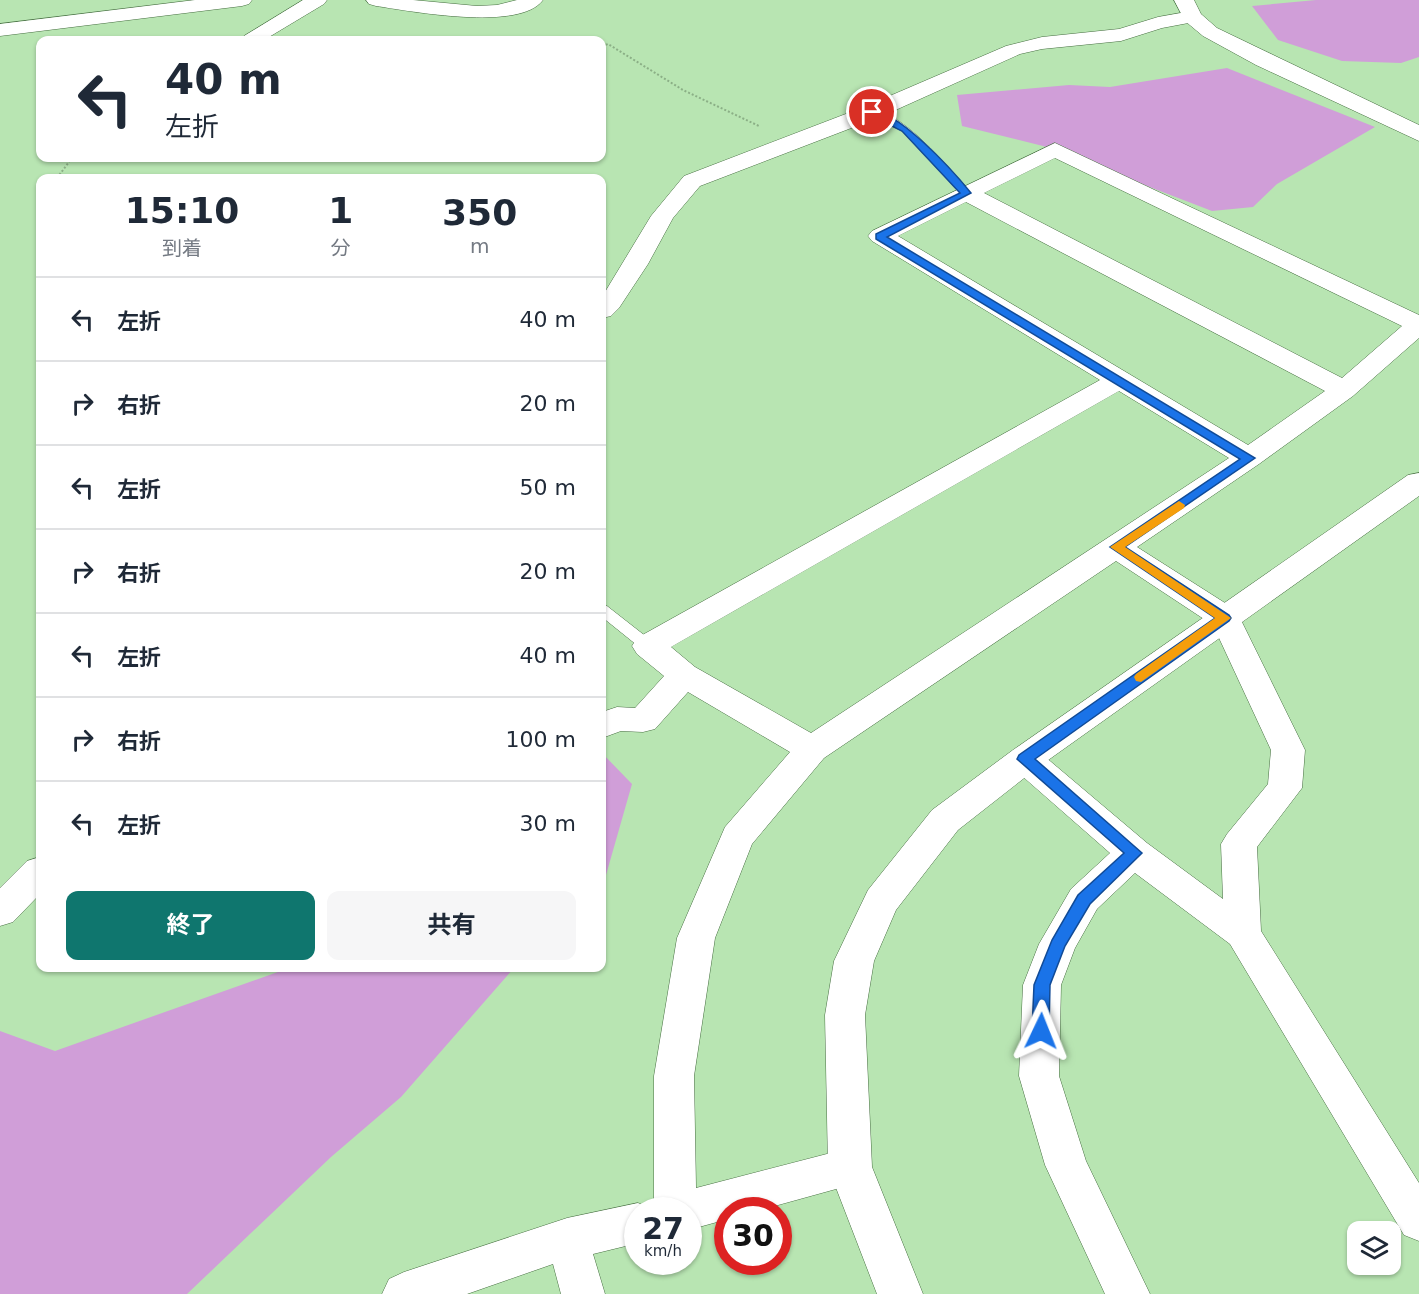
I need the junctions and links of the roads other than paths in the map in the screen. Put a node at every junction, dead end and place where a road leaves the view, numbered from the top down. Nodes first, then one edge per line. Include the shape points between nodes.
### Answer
1 (242, 0) edge
2 (316, 0) edge
3 (376, 0) edge
4 (533, 0) edge
5 (1188, 8) edge
6 (0, 30) edge
7 (258, 36) edge
8 (872, 112) junction
9 (1419, 134) edge
10 (966, 193) junction
11 (606, 307) edge
12 (1419, 325) edge
13 (1119, 380) junction
14 (1344, 390) junction
15 (1249, 458) junction
16 (1419, 482) edge
17 (1116, 547) junction
18 (606, 613) edge
19 (1225, 618) junction
20 (648, 646) junction
21 (684, 675) junction
22 (606, 724) edge
23 (812, 748) junction
24 (1025, 759) junction
25 (1134, 853) junction
26 (36, 875) edge
27 (0, 911) edge
28 (1243, 933) junction
29 (850, 1167) junction
30 (675, 1197) edge
31 (702, 1206) edge
32 (1419, 1221) edge
33 (624, 1225) edge
34 (567, 1239) junction
35 (404, 1294) edge
36 (583, 1294) edge
37 (900, 1294) edge
38 (1128, 1294) edge

1 - 6 street
2 - 7 street
3 - 4 street via 468,12 522,7
5 - 8 street via 1121,36 1042,43 1013,50
5 - 9 street via 1210,32
8 - 10 lane via 906,129
8 - 11 street via 692,181 663,216
10 - 12 street via 1055,150
10 - 13 street via 880,236
10 - 14 street
12 - 14 street
13 - 15 street
13 - 20 street
14 - 15 street
15 - 17 street
16 - 19 street
17 - 19 street
17 - 23 street
18 - 20 lane
19 - 24 street
19 - 28 street via 1288,750 1285,788 1239,844
20 - 21 street
21 - 22 street via 643,720 617,719
21 - 23 street
23 - 30 street via 738,837 696,938 674,1076
24 - 25 street
24 - 29 street via 945,820 881,901 854,961 845,1015
25 - 28 street
25 - 38 street via 1084,899 1058,944 1042,985 1039,1076 1066,1165
26 - 27 street
28 - 32 street
29 - 31 street
29 - 37 street
33 - 34 street
34 - 35 street
34 - 36 street

